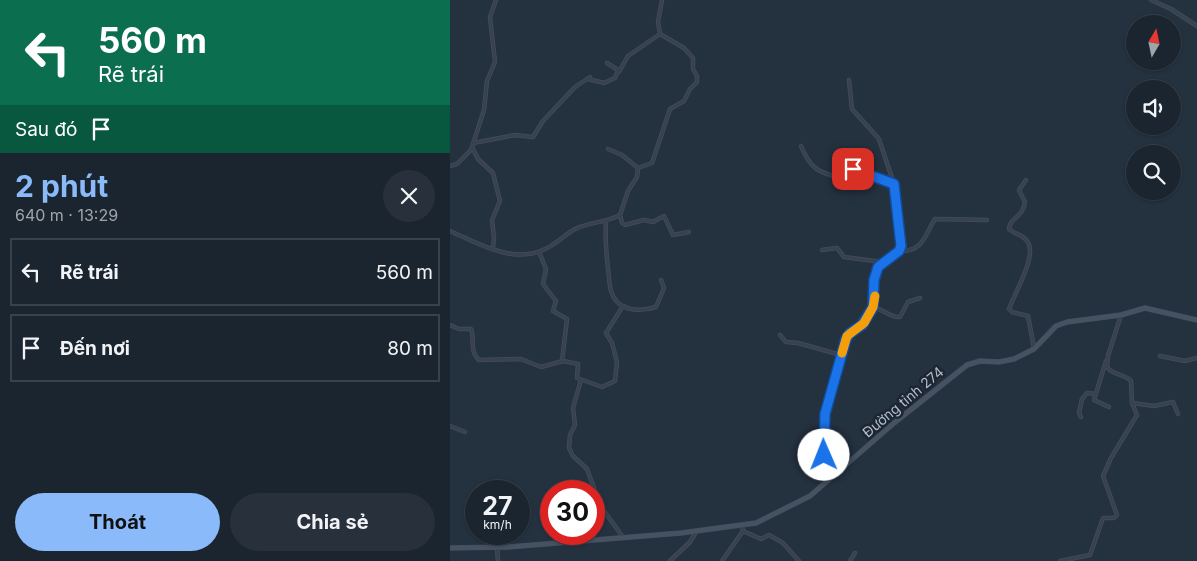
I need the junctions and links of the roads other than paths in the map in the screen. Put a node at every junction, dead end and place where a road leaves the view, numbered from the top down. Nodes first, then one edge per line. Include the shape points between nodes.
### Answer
1 (496, 0) edge
2 (662, 0) edge
3 (1151, 0) edge
4 (1197, 26) edge
5 (660, 34) junction
6 (607, 63) dead end
7 (618, 72) junction
8 (849, 80) dead end
9 (472, 145) junction
10 (801, 146) dead end
11 (608, 149) dead end
12 (450, 166) edge
13 (638, 168) junction
14 (1026, 180) dead end
15 (894, 184) junction
16 (620, 215) junction
17 (987, 220) dead end
18 (606, 222) junction
19 (450, 231) edge
20 (688, 232) dead end
21 (493, 248) junction
22 (822, 250) dead end
23 (899, 251) junction
24 (539, 252) junction
25 (882, 262) junction
26 (661, 280) dead end
27 (920, 298) dead end
28 (623, 306) junction
29 (873, 307) junction
30 (1121, 314) junction
31 (1197, 320) edge
32 (450, 325) edge
33 (780, 334) dead end
34 (1034, 349) junction
35 (841, 355) junction
36 (1108, 356) junction
37 (1160, 356) dead end
38 (1197, 358) edge
39 (562, 361) junction
40 (581, 380) junction
41 (1096, 394) junction
42 (1132, 403) junction
43 (1109, 407) dead end
44 (1178, 414) dead end
45 (1081, 417) dead end
46 (450, 426) edge
47 (465, 432) dead end
48 (838, 472) junction
49 (742, 529) junction
50 (696, 532) junction
51 (623, 538) junction
52 (450, 548) edge
53 (497, 548) junction
54 (855, 553) dead end
55 (1083, 559) edge
56 (498, 561) edge
57 (670, 561) edge
58 (722, 561) edge
59 (799, 561) edge
60 (850, 561) edge
61 (1060, 561) edge

1 - 9 street via 490,16 495,62 487,81 484,107
2 - 5 street via 658,22
3 - 4 street
5 - 7 street via 628,56
5 - 13 street via 694,58 697,82 684,101 670,109 654,161
6 - 7 street
7 - 9 street via 615,78 604,83 589,78 575,87 542,121 533,137 515,134
8 - 15 street via 852,109 879,139
9 - 12 street via 463,159
9 - 21 street via 478,159 493,173 500,201 492,220
10 - 15 street via 807,161 820,171 842,178 853,169
11 - 13 street
13 - 16 street
14 - 34 street via 1019,190 1026,202 1023,212 1010,223 1009,229 1024,237 1029,247 1025,277 1009,309 1029,317
15 - 23 street
16 - 18 street
16 - 20 street via 625,225 644,220 653,222 664,216 673,235
17 - 23 street via 935,219 929,234 919,245 912,250
18 - 24 street via 574,230 560,242
18 - 28 street via 610,289
19 - 21 street
21 - 24 street via 515,254
22 - 25 street via 837,248 844,257
23 - 25 street
24 - 39 street via 546,268 543,284 556,301 553,311 567,319
25 - 29 street via 876,273
26 - 28 street via 664,288 658,306 641,311
27 - 29 street via 908,302 900,317
28 - 40 street via 606,333 617,362 615,381 602,387
29 - 35 street via 862,325 847,336
30 - 31 main road, Đường tỉnh 274 via 1145,308
30 - 34 main road, Đường tỉnh 274 via 1062,323
30 - 36 street
32 - 39 street via 471,329 472,345 479,360 521,359 541,367
33 - 35 street via 786,342 798,342
34 - 48 main road, Đường tỉnh 274 via 1007,362 967,365
35 - 48 street via 824,426 825,458
36 - 41 street
36 - 42 street via 1110,371 1131,381
37 - 38 street via 1185,361
39 - 40 street via 578,364 576,377
40 - 51 street via 573,408 575,425 569,448 587,469 602,507
41 - 43 street via 1095,402
41 - 45 street via 1087,393 1083,397 1078,412
42 - 44 street via 1154,406 1170,401
42 - 55 street via 1136,418 1103,476 1117,515 1103,518 1092,553
46 - 47 street
48 - 49 main road, Đường tỉnh 274 via 806,498
49 - 50 main road, Đường tỉnh 274
49 - 58 street
49 - 59 street via 761,539 769,535 776,538
50 - 51 main road, Đường tỉnh 274
50 - 57 street
51 - 53 main road, Đường tỉnh 274
52 - 53 main road, Đường tỉnh 274
53 - 56 street
54 - 60 street
55 - 61 street

